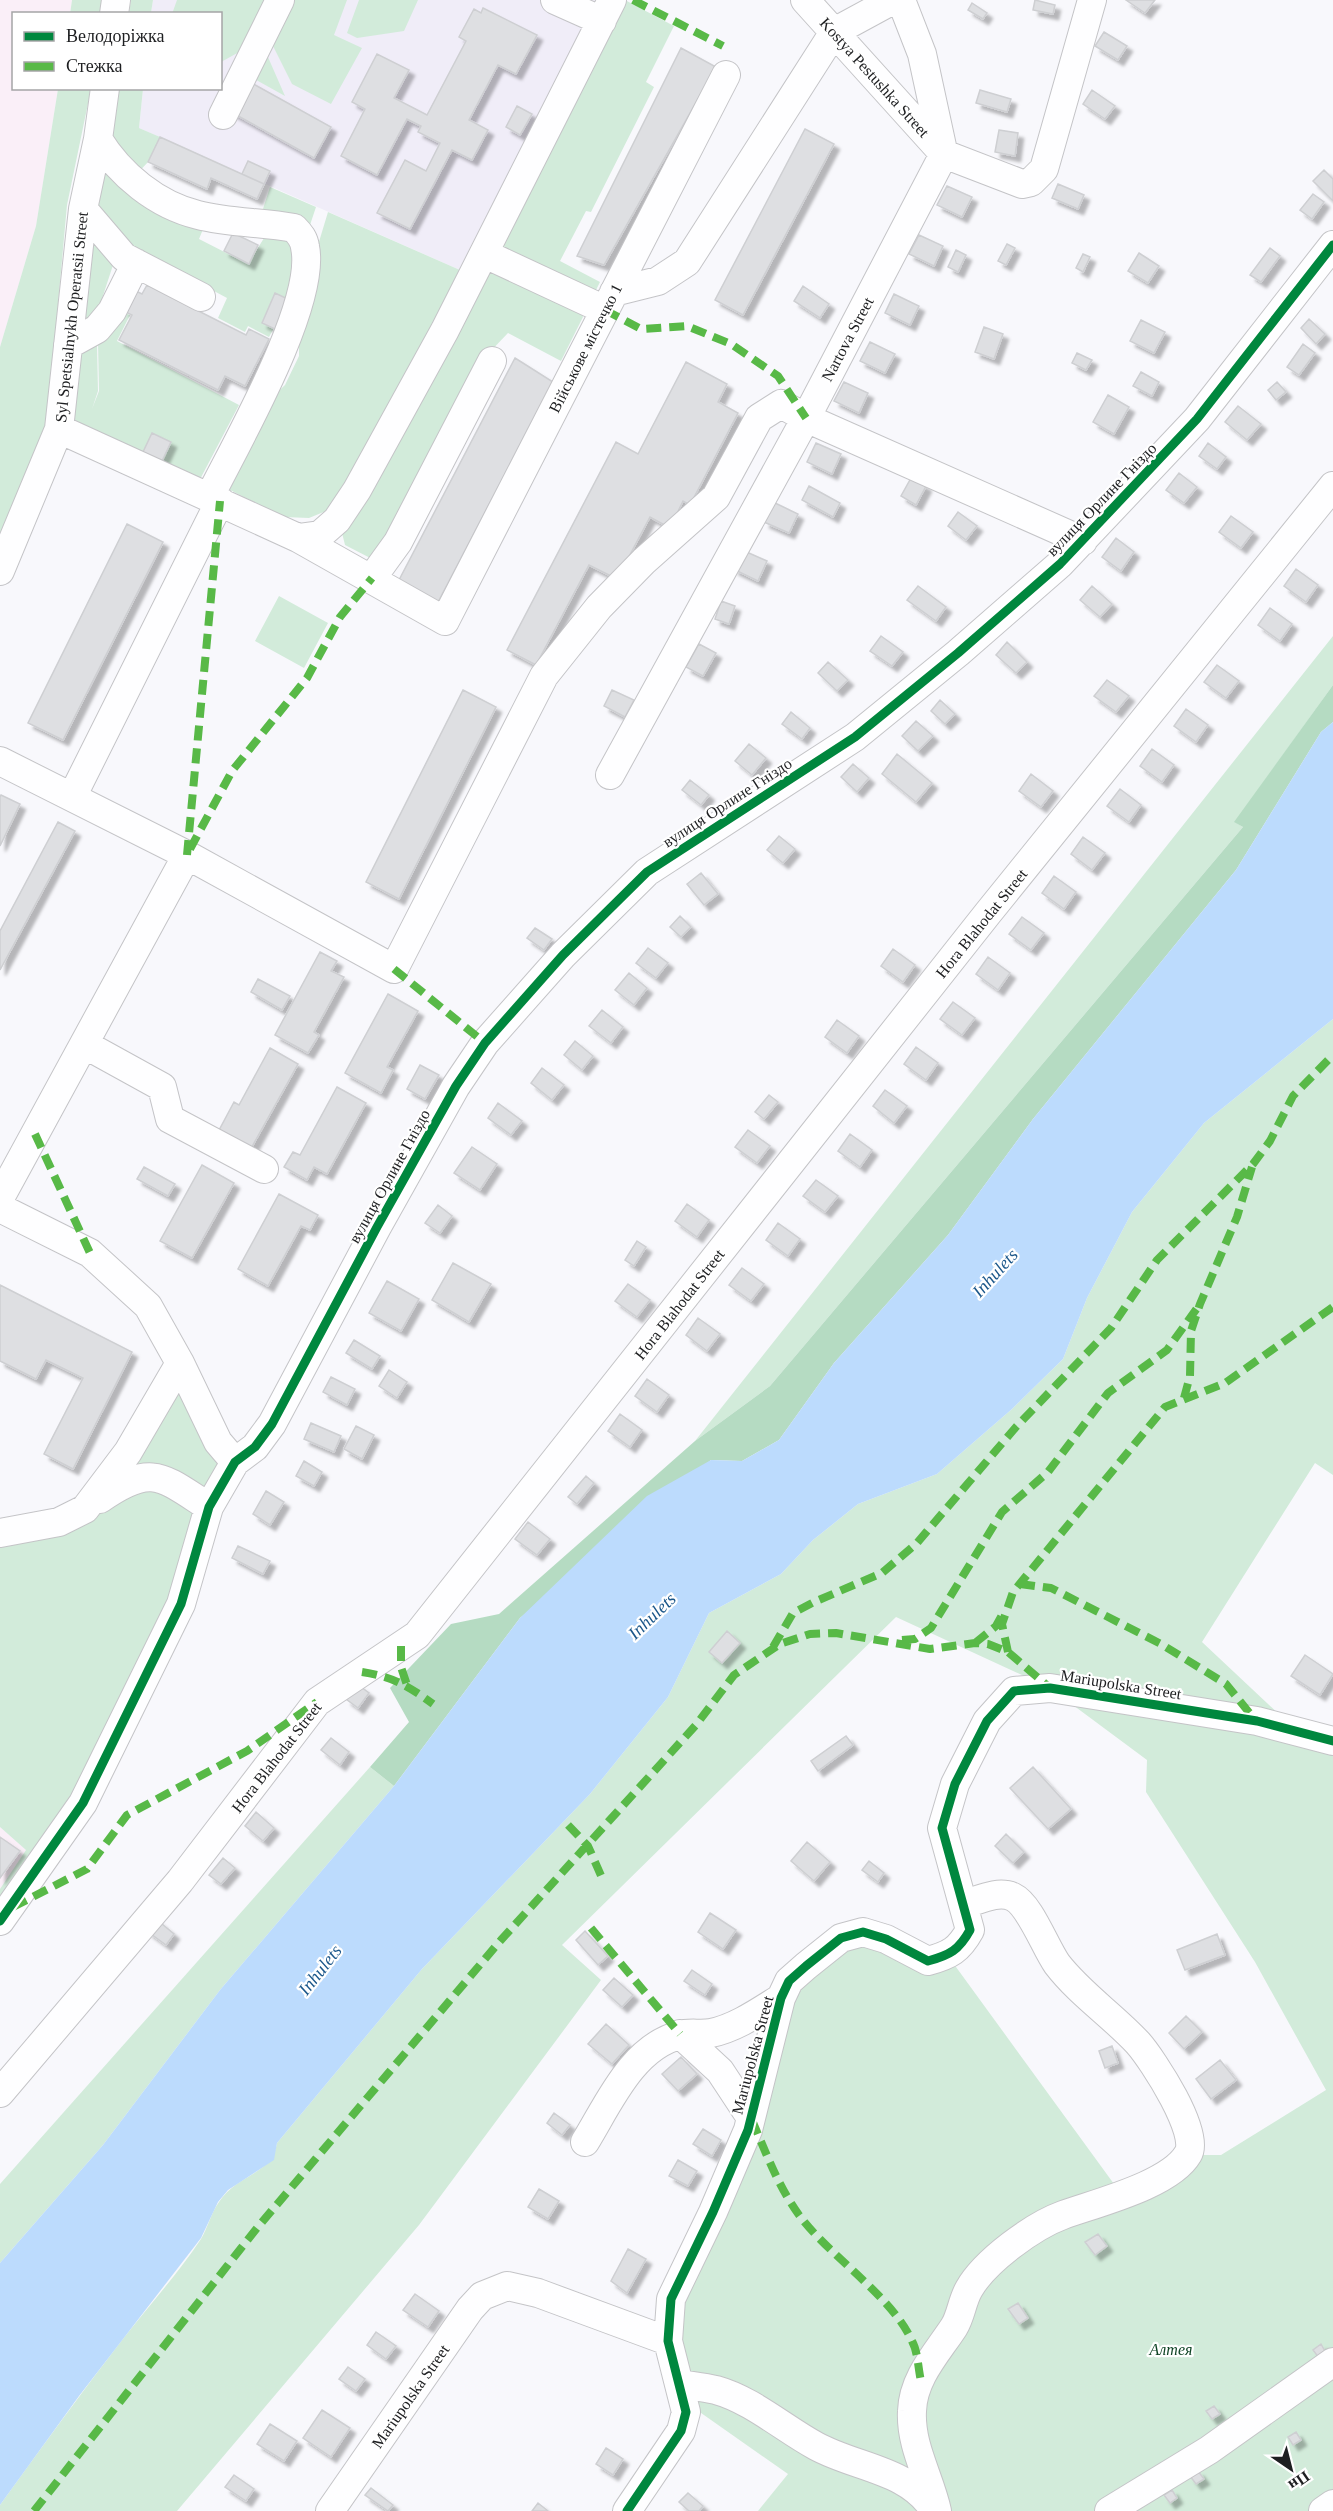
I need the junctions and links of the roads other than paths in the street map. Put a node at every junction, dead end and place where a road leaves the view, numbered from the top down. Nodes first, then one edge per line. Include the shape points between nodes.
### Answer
1 (280, 0) edge
2 (555, 0) edge
3 (805, 0) edge
4 (893, 0) edge
5 (901, 0) edge
6 (1092, 0) edge
7 (607, 10) edge
8 (834, 32) junction
9 (726, 75) dead end
10 (105, 90) edge
11 (223, 115) dead end
12 (98, 139) junction
13 (944, 154) junction
14 (82, 209) junction
15 (1333, 245) edge
16 (485, 254) junction
17 (136, 264) junction
18 (201, 297) dead end
19 (610, 301) junction
20 (68, 345) junction
21 (492, 361) dead end
22 (806, 418) junction
23 (59, 429) junction
24 (1333, 486) edge
25 (215, 498) junction
26 (298, 538) junction
27 (1083, 541) junction
28 (0, 571) edge
29 (372, 579) junction
30 (0, 761) edge
31 (610, 776) dead end
32 (72, 797) junction
33 (187, 855) junction
34 (84, 1044) junction
35 (264, 1169) dead end
36 (0, 1198) edge
37 (0, 1208) edge
38 (180, 1363) junction
39 (235, 1462) junction
40 (209, 1507) junction
41 (85, 1509) junction
42 (0, 1533) edge
43 (1333, 1741) edge
44 (965, 1904) junction
45 (0, 1921) edge
46 (781, 1998) junction
47 (680, 2034) junction
48 (0, 2093) edge
49 (751, 2118) junction
50 (585, 2142) dead end
51 (668, 2341) junction
52 (1333, 2362) edge
53 (680, 2384) junction
54 (1333, 2504) edge
55 (330, 2511) edge
56 (627, 2511) edge
57 (936, 2511) edge
58 (1109, 2511) edge
59 (1323, 2511) edge

1 - 11 street
2 - 7 street
3 - 8 street, Kostya Pestushka Street
4 - 8 street
5 - 13 street via 922,54
6 - 13 street via 1044,169 1038,176 1022,184
7 - 16 street
8 - 13 street, Kostya Pestushka Street
8 - 19 street via 687,262 658,281
9 - 19 street, Військове містечко 1
10 - 12 street, Syl Spetsialnykh Operatsii Street
12 - 14 street, Syl Spetsialnykh Operatsii Street
12 - 25 street via 119,168 142,188 181,210 294,228 303,238 306,262 302,295
13 - 22 street, Nartova Street
14 - 17 street via 124,257
14 - 20 street, Syl Spetsialnykh Operatsii Street
15 - 27 street, вулиця Орлине Гніздо via 1197,419
16 - 19 street
16 - 26 street via 337,520 320,535
17 - 18 street
17 - 20 street via 112,311 98,329
19 - 29 street, Військове містечко 1 via 445,621
20 - 23 street, Syl Spetsialnykh Operatsii Street
21 - 29 street via 398,542
22 - 27 street
22 - 31 street, Nartova Street
22 - 33 street via 781,404 759,418 716,497 599,607 544,676 394,969
23 - 25 street
23 - 28 street, Syl Spetsialnykh Operatsii Street
24 - 48 street, Hora Blahodat Street via 988,913 417,1635 317,1702 180,1881
25 - 26 street
25 - 32 street
26 - 29 street
27 - 39 street, вулиця Орлине Гніздо via 958,653 855,737 647,872 564,955 485,1043 456,1086 272,1425 255,1447
30 - 32 street
32 - 33 street
33 - 34 street
34 - 35 street via 162,1087 170,1119
34 - 36 street
37 - 38 street via 90,1253 148,1306
38 - 39 street via 218,1442
38 - 41 street via 128,1452
39 - 40 street
40 - 41 street via 170,1482 151,1475 114,1489
40 - 45 street via 181,1604 154,1664 83,1803
41 - 42 street via 59,1522
43 - 44 street, Mariupolska Street via 1257,1722 1050,1688 1014,1691 987,1721 955,1784 942,1828
44 - 46 street, Mariupolska Street via 970,1930 961,1947 948,1956 928,1961 863,1932 841,1938 789,1981
44 - 57 street via 1005,1894 1023,1905 1044,1944 1070,1978 1148,2054 1187,2125 1192,2143 1188,2155 1174,2168 1122,2195 1036,2229 977,2277 955,2325 928,2363 911,2412 920,2461
46 - 47 street via 727,2029
46 - 49 street, Mariupolska Street
47 - 49 street via 720,2071
47 - 50 street via 651,2049 629,2071
49 - 51 street, Mariupolska Street via 713,2212 671,2299
51 - 53 street, Mariupolska Street
51 - 55 street, Mariupolska Street via 507,2286 482,2296
52 - 58 street via 1209,2450
53 - 56 street, Mariupolska Street via 686,2412 681,2431
53 - 57 street via 717,2391 763,2413 816,2447 898,2477 924,2496
54 - 59 street

